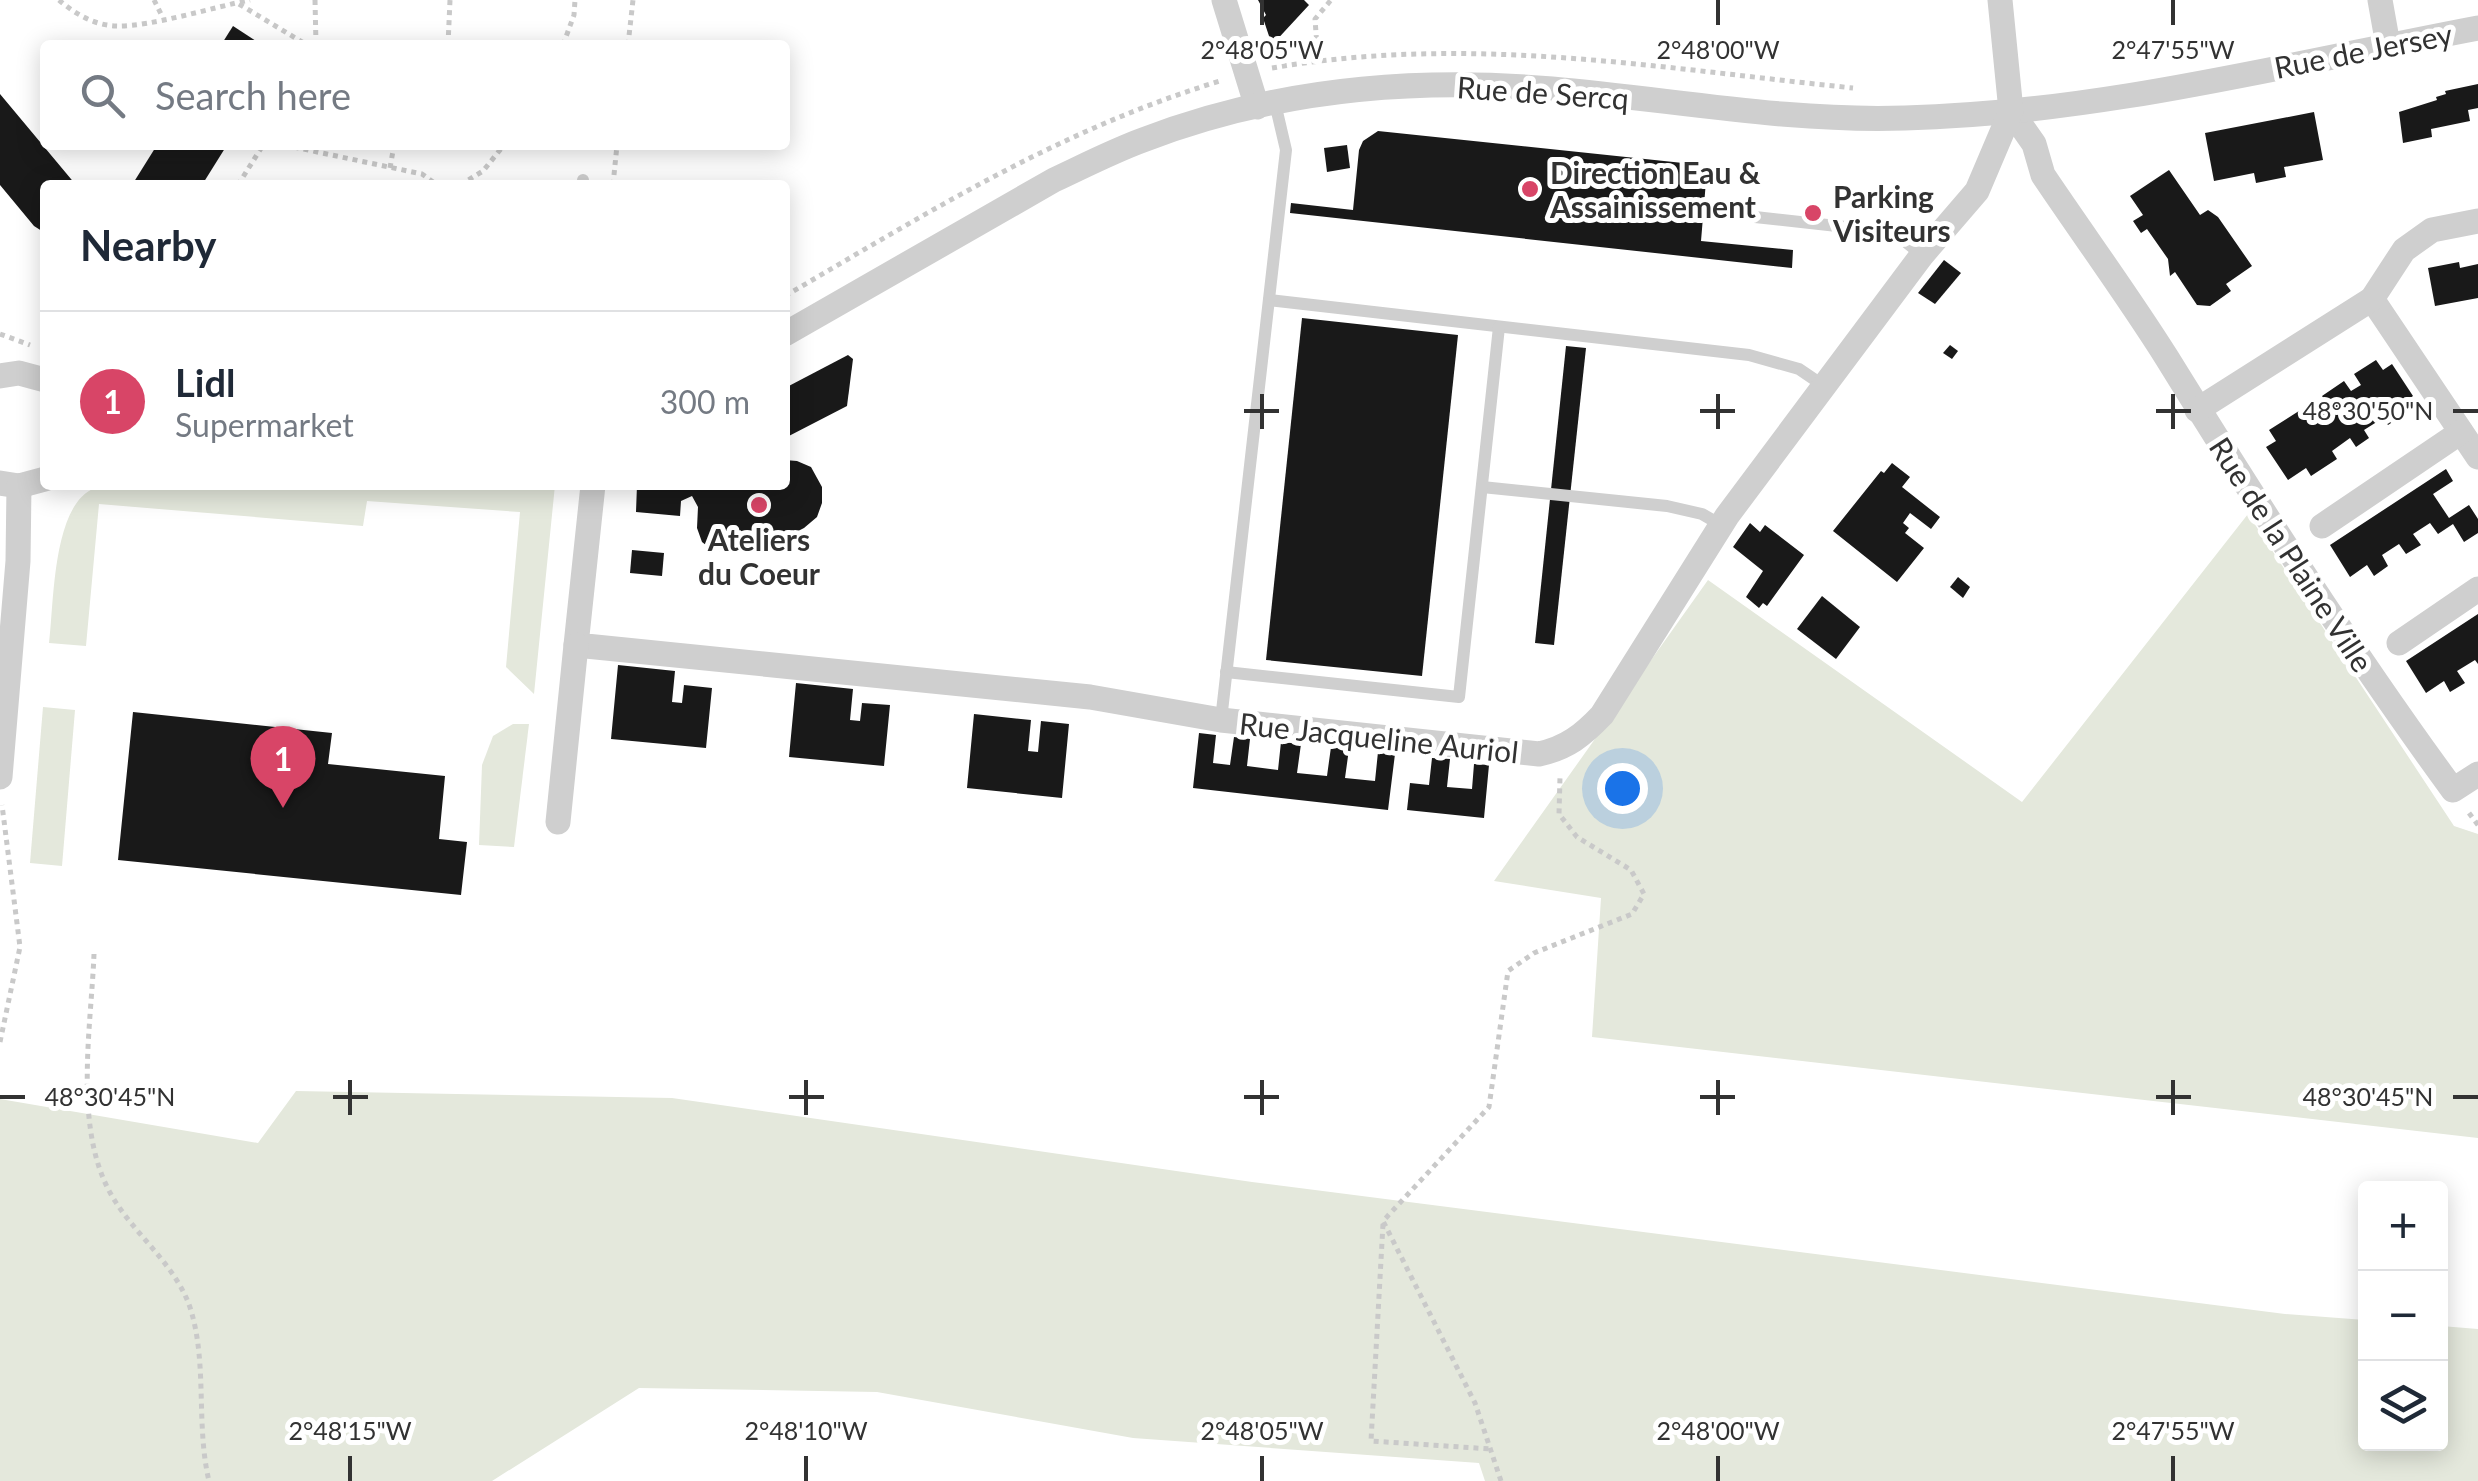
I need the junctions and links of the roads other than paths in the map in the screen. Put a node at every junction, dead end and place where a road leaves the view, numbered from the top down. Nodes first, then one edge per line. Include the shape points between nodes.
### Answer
1 (1224, 0) edge
2 (2000, 0) edge
3 (2380, 0) edge
4 (2478, 28) edge
5 (2388, 45) junction
6 (1266, 105) junction
7 (2011, 111) junction
8 (1756, 218) dead end
9 (2478, 221) edge
10 (1922, 254) junction
11 (2372, 299) junction
12 (1269, 300) junction
13 (1500, 327) junction
14 (790, 331) edge
15 (0, 376) edge
16 (40, 378) edge
17 (1824, 386) junction
18 (2197, 410) junction
19 (2461, 432) junction
20 (2478, 457) edge
21 (40, 480) edge
22 (9, 485) edge
23 (1482, 487) junction
24 (592, 490) edge
25 (1721, 525) junction
26 (2322, 526) dead end
27 (2478, 589) edge
28 (2399, 643) dead end
29 (576, 645) junction
30 (1226, 672) junction
31 (1221, 720) junction
32 (2478, 774) edge
33 (0, 777) edge
34 (558, 822) dead end

1 - 6 street
2 - 7 street
3 - 5 street
4 - 5 street, Rue de Jersey
5 - 7 street, Rue de Jersey via 2104,100
6 - 7 street, Rue de Sercq via 1323,92 1456,85 1548,88 1804,117
6 - 12 lane via 1286,150
6 - 14 street, Rue de Sercq via 1144,140 1054,180
7 - 10 street, Rue Jacqueline Auriol via 1977,191
7 - 18 street, Rue de la Plaine Ville via 2034,144 2043,174
8 - 10 lane via 1882,231
9 - 11 street via 2432,230 2404,250
10 - 17 street, Rue Jacqueline Auriol
11 - 18 street
11 - 19 street
12 - 13 lane
12 - 30 lane
13 - 17 lane via 1750,355 1799,369
13 - 23 lane
15 - 16 street via 19,372
17 - 25 street, Rue Jacqueline Auriol
18 - 32 street, Rue de la Plaine Ville via 2453,790
19 - 20 street
19 - 26 street
21 - 22 street
22 - 33 street via 18,561
23 - 25 lane via 1667,506
23 - 30 lane via 1459,696
24 - 29 street
25 - 31 street, Rue Jacqueline Auriol via 1602,715 1560,750 1540,754
27 - 28 street
29 - 31 street, Rue Jacqueline Auriol via 1090,697
29 - 34 street
30 - 31 lane

